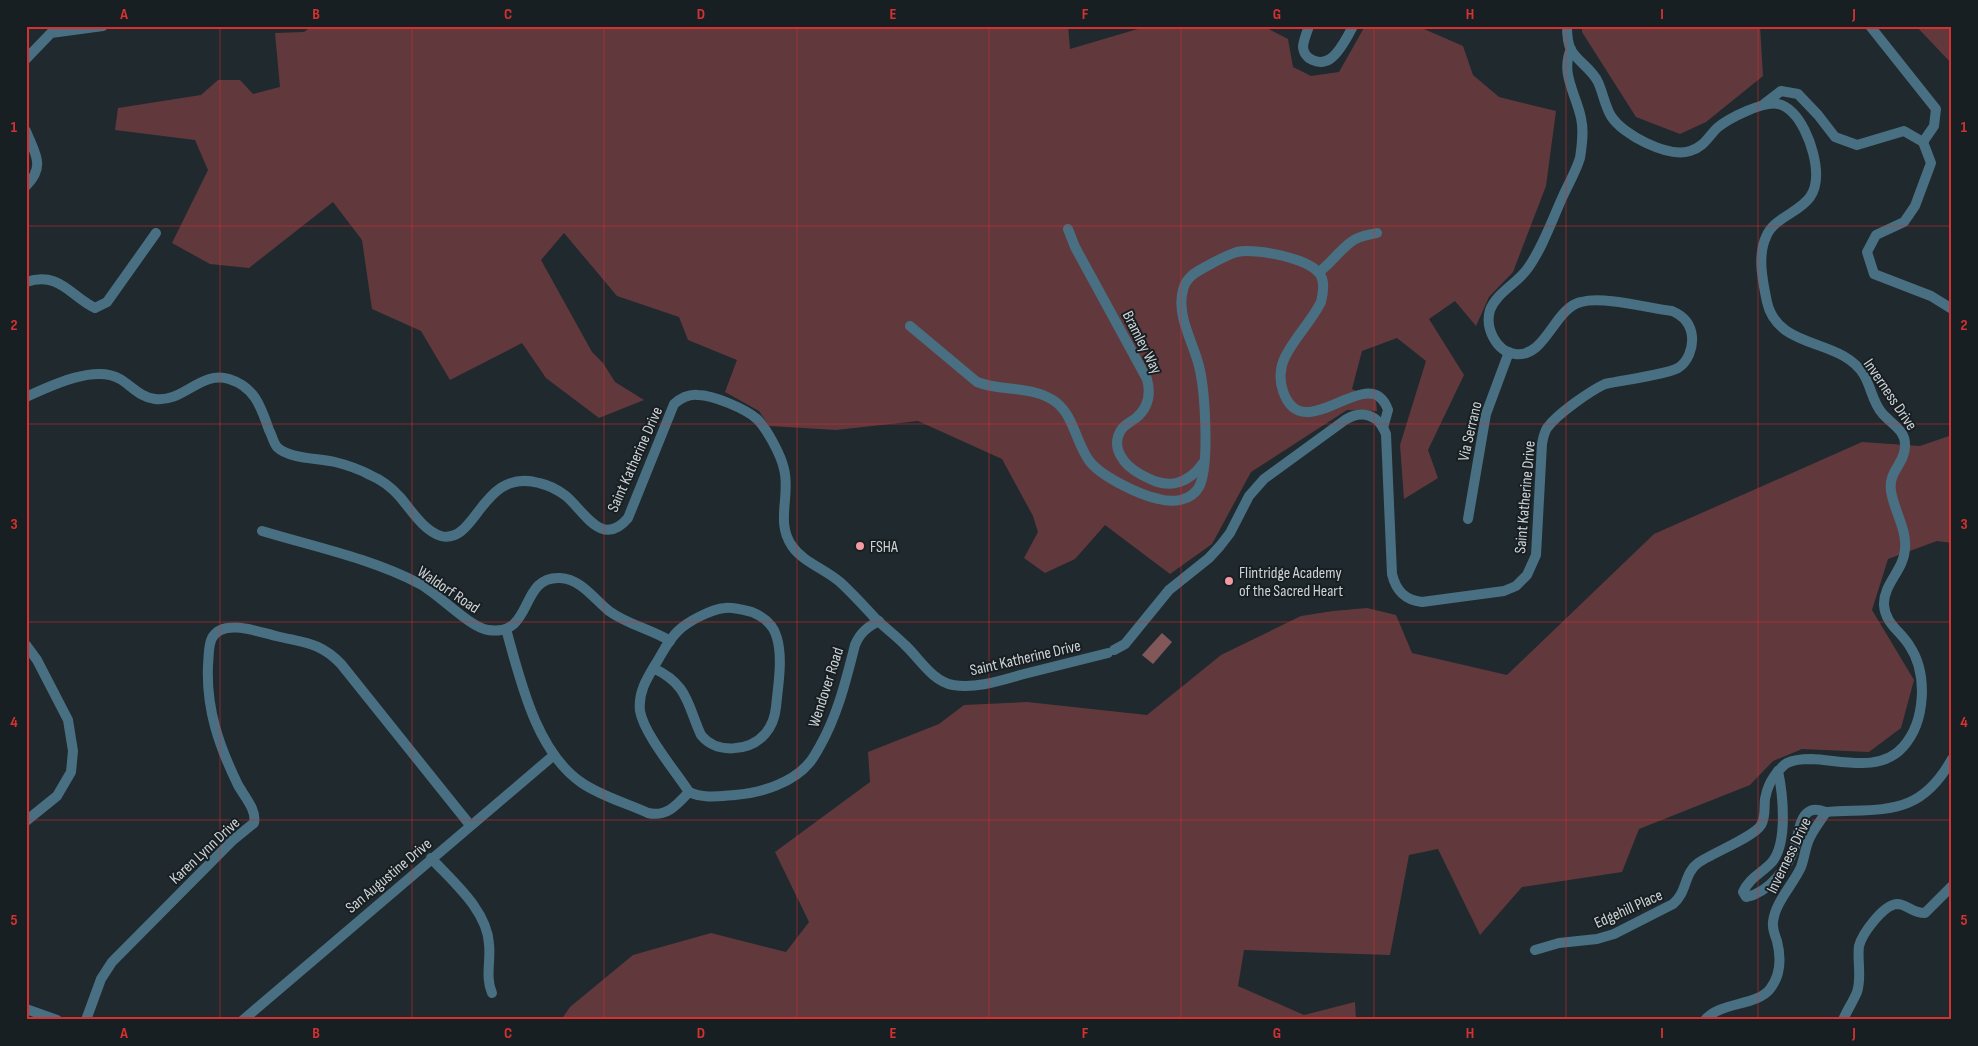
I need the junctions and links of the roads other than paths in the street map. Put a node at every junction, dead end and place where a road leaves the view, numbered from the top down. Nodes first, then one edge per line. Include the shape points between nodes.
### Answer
1 (103, 26) edge
2 (1309, 26) edge
3 (1353, 26) edge
4 (1567, 26) edge
5 (1870, 26) edge
6 (1571, 50) junction
7 (26, 60) edge
8 (1764, 104) junction
9 (26, 131) edge
10 (1923, 142) junction
11 (26, 186) edge
12 (1068, 229) dead end
13 (156, 233) dead end
14 (1377, 233) dead end
15 (1318, 272) junction
16 (26, 282) edge
17 (1952, 309) edge
18 (910, 326) dead end
19 (1509, 352) junction
20 (26, 397) edge
21 (1383, 428) junction
22 (1204, 462) junction
23 (1468, 519) dead end
24 (262, 531) dead end
25 (879, 621) junction
26 (506, 629) junction
27 (670, 641) junction
28 (26, 645) edge
29 (653, 668) junction
30 (554, 755) junction
31 (1952, 759) edge
32 (1778, 771) junction
33 (690, 792) junction
34 (1826, 812) junction
35 (26, 821) edge
36 (470, 825) junction
37 (431, 858) junction
38 (1952, 886) edge
39 (1535, 950) dead end
40 (492, 993) dead end
41 (26, 1008) edge
42 (57, 1020) edge
43 (86, 1020) edge
44 (243, 1020) edge
45 (1705, 1020) edge
46 (1843, 1020) edge

1 - 7 street via 51,33
2 - 3 street via 1303,47 1305,54 1311,60 1321,62 1330,59
4 - 6 street
5 - 10 street via 1936,109 1934,126
6 - 8 street via 1596,79 1609,114 1618,125 1631,135 1667,151 1680,153 1699,148 1716,129
6 - 19 street via 1566,69 1581,120 1580,158 1529,267 1493,302 1490,310 1488,321 1493,337
8 - 10 street via 1781,91 1798,94 1835,137 1857,145 1904,131
8 - 32 street, Inverness Drive via 1786,106 1795,115 1812,148 1816,179 1810,198 1770,228 1765,238 1762,268 1767,303 1771,316 1788,334 1853,363 1863,373 1882,413 1896,424 1903,436 1904,451 1890,477 1895,509 1904,531 1905,552 1897,574 1885,592 1884,604 1887,617 1914,653 1922,683 1918,720 1912,734 1888,758 1859,763 1805,759 1787,763
9 - 11 street via 38,160 36,176
10 - 17 street via 1930,163 1915,206 1904,222 1876,235 1867,252 1874,274 1931,296
12 - 22 street, Bramley Way via 1149,386 1143,411 1126,424 1118,436 1120,457 1134,471 1149,479 1171,484 1188,478
13 - 16 street via 107,302 95,308 59,282 44,279
14 - 15 street via 1351,242
15 - 21 street via 1323,284 1321,302 1281,368 1285,397 1296,411 1309,413 1360,395 1376,395 1388,410
15 - 22 street via 1303,262 1248,251 1229,255 1197,271 1185,283 1182,312 1199,366 1203,391
18 - 22 street via 977,382 1040,394 1058,404 1065,411 1093,466 1138,491 1165,501 1189,497 1200,485
19 - 21 street, Saint Katherine Drive via 1530,351 1539,345 1563,314 1580,302 1606,301 1672,311 1689,324 1692,337 1692,348 1678,368 1606,384 1548,426 1542,444 1536,555 1528,575 1516,586 1504,592 1422,602 1403,596 1397,589 1392,574 1386,434
19 - 23 street, Via Serrano via 1486,414
20 - 25 street, Saint Katherine Drive via 56,383 100,374 120,379 143,396 159,400 169,399 205,380 230,379 255,395 274,443 283,452 335,462 371,475 393,490 438,535 450,537 463,531 497,490 516,481 536,482 558,491 594,526 607,530 618,526 628,518 674,404 688,396 704,396 737,407 762,425 784,469 783,520 787,538 804,558 836,578
21 - 25 street, Saint Katherine Drive via 1378,420 1366,414 1351,416 1264,479 1249,496 1220,546 1169,590 1124,644 1111,652 981,685 954,685 927,670
24 - 26 street, Waldorf Road via 302,544 324,547 385,569 420,584 480,628
25 - 33 street, Wendover Road via 870,626 854,645 830,725 805,767 788,779 758,792 713,796 698,796
26 - 27 street via 520,619 538,585 560,578 576,582 610,612
26 - 30 street via 534,718
27 - 29 street
27 - 29 street via 692,620 725,608 753,613 765,620 774,630 779,652 775,712 768,730 758,741 743,746 727,749 711,745 701,735 682,689 666,673
28 - 35 street via 68,720 74,750 71,772 56,796
29 - 33 street via 641,692 642,720
30 - 33 street via 582,784 648,813 669,811
30 - 36 street, San Augustine Drive
31 - 34 street via 1942,777 1930,789 1900,806 1887,810
32 - 34 street, Inverness Drive via 1783,808 1778,852 1772,862 1746,884 1742,892 1746,897 1754,896 1786,867 1808,812 1817,809
32 - 39 street, Edgehill Place via 1769,782 1762,824 1697,863 1685,881 1680,899 1614,934
34 - 45 street, Inverness Drive via 1808,842 1800,868 1773,922 1779,956 1776,980 1769,991 1759,997 1719,1011
36 - 37 street, San Augustine Drive
36 - 43 street, Karen Lynn Drive via 331,654 319,646 249,630 226,628 218,631 209,646 211,713 221,748 254,813 254,823 233,840 112,962 101,979
37 - 40 street via 485,922 490,944 488,983
37 - 44 street, San Augustine Drive
38 - 46 street via 1925,913 1916,913 1896,904 1874,920 1860,944 1857,991
41 - 42 street

